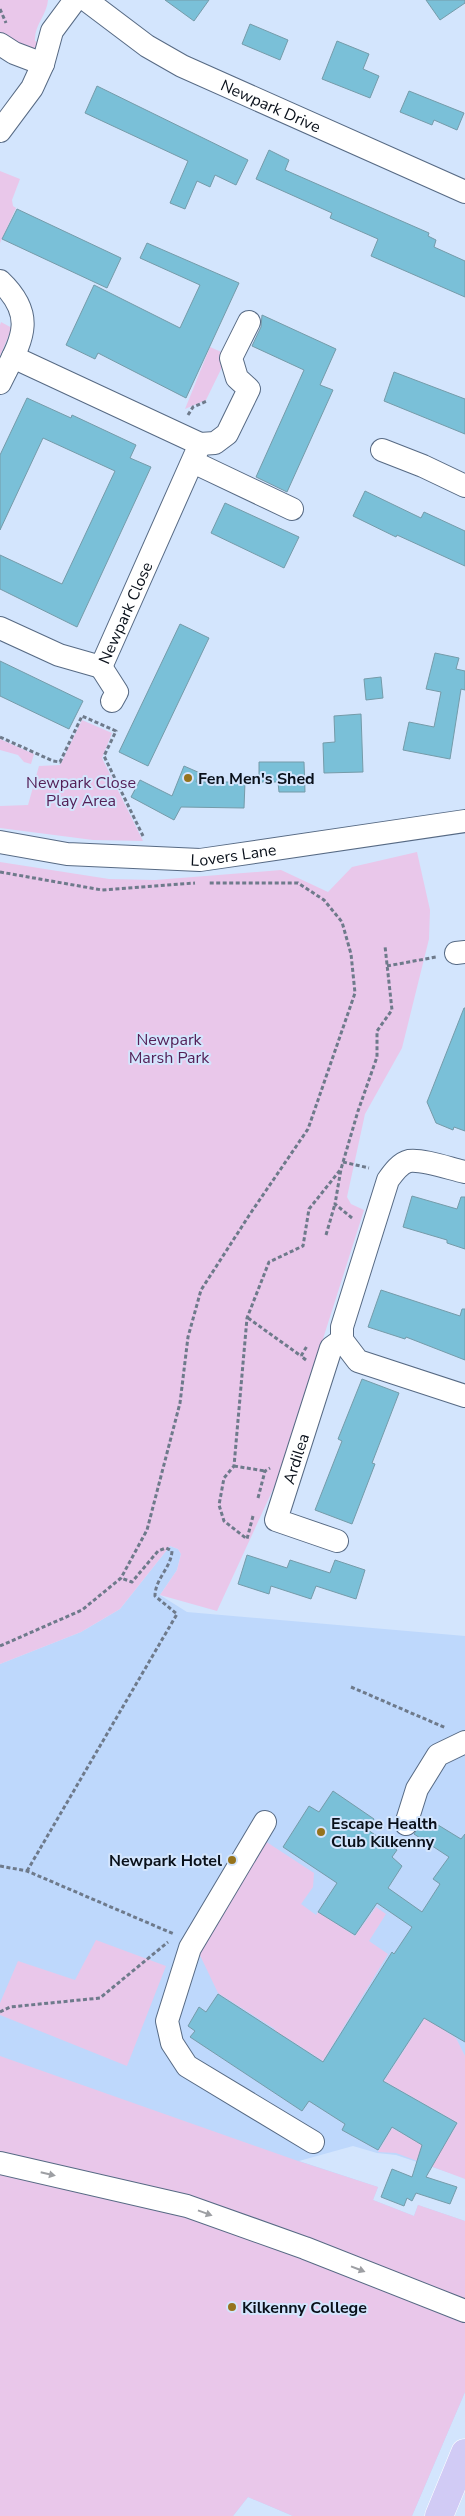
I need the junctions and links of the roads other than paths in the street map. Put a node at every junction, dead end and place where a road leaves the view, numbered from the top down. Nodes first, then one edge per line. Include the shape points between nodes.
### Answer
1 (75, 0) edge
2 (86, 0) edge
3 (0, 44) edge
4 (43, 64) junction
5 (0, 131) edge
6 (465, 192) edge
7 (0, 281) edge
8 (249, 322) dead end
9 (13, 357) junction
10 (0, 383) edge
11 (382, 450) dead end
12 (196, 453) junction
13 (465, 486) edge
14 (292, 509) dead end
15 (0, 628) edge
16 (100, 666) junction
17 (112, 701) dead end
18 (465, 821) edge
19 (0, 842) edge
20 (465, 1172) edge
21 (342, 1340) junction
22 (465, 1396) edge
23 (337, 1541) dead end
24 (465, 1742) edge
25 (265, 1822) dead end
26 (406, 1824) dead end
27 (314, 2142) dead end
28 (0, 2163) edge
29 (465, 2311) edge
30 (465, 2453) edge
31 (439, 2516) edge

1 - 4 street via 52,31
2 - 6 street, Newpark Drive via 147,46 182,66
3 - 4 street
4 - 5 street via 32,88
7 - 9 street via 20,305 23,317 23,329
8 - 12 street via 231,358 237,378 249,389 227,434
9 - 10 street
9 - 12 street
11 - 13 street
12 - 14 street
12 - 16 street, Newpark Close
15 - 16 street, Newpark Close via 59,655
16 - 17 street via 117,692
18 - 19 street, Lovers Lane via 200,860 67,854
20 - 21 street, Ardilea via 408,1161 397,1168 388,1180 342,1327
21 - 22 street via 358,1361
21 - 23 street, Ardilea via 331,1348 276,1520
24 - 26 street via 438,1755 417,1789
25 - 27 street via 190,1948 167,2022 172,2043 187,2066
28 -> 29 street via 187,2206
30 - 31 main road

